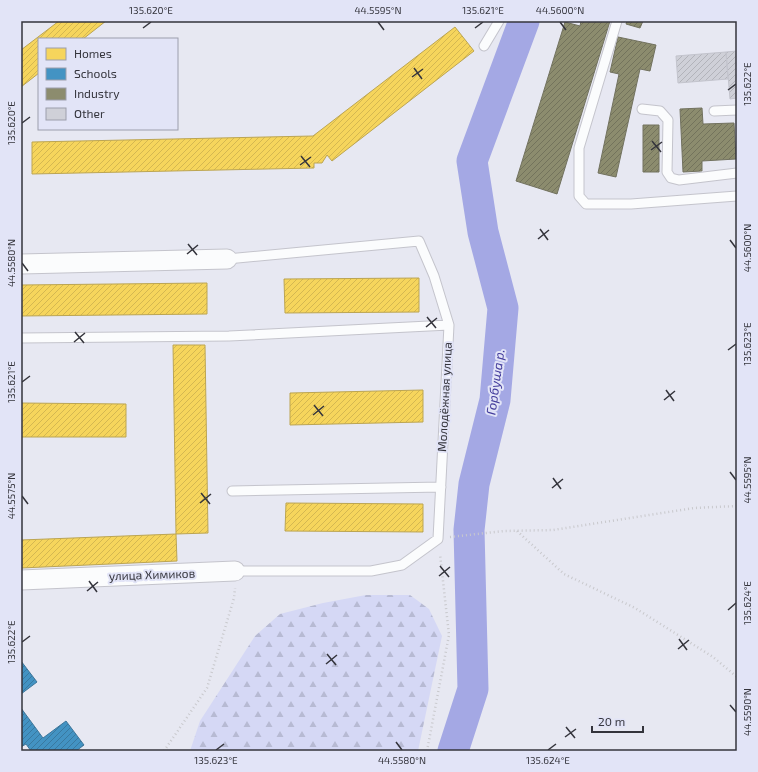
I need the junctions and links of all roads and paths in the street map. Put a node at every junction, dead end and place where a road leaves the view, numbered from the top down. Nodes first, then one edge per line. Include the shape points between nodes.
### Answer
1 (499, 21) edge
2 (617, 21) edge
3 (484, 46) dead end
4 (642, 109) dead end
5 (737, 110) edge
6 (714, 111) dead end
7 (737, 173) edge
8 (737, 196) edge
9 (227, 259) joint
10 (21, 264) edge
11 (449, 325) junction
12 (21, 338) edge
13 (441, 487) junction
14 (232, 491) dead end
15 (737, 506) edge
16 (517, 531) junction
17 (438, 539) junction
18 (235, 571) junction
19 (21, 580) edge
20 (737, 677) edge
21 (164, 751) edge
22 (427, 751) edge

1 - 3 lane
2 - 8 lane via 579,148 580,196 586,204 631,204
4 - 7 lane via 660,111 668,120 667,172 671,178 679,180
5 - 6 lane
9 - 10 street
9 - 11 lane, Молодёжная улица via 419,241 434,276
11 - 12 lane via 229,336
11 - 13 lane, Молодёжная улица
13 - 14 lane
13 - 17 lane, Молодёжная улица
15 - 16 path via 694,508 553,530
16 - 17 path
16 - 20 path via 564,574 635,608 713,657
17 - 18 lane via 402,566 371,571
17 - 22 path via 449,635
18 - 19 street, улица Химиков
18 - 21 path via 234,598 207,688

